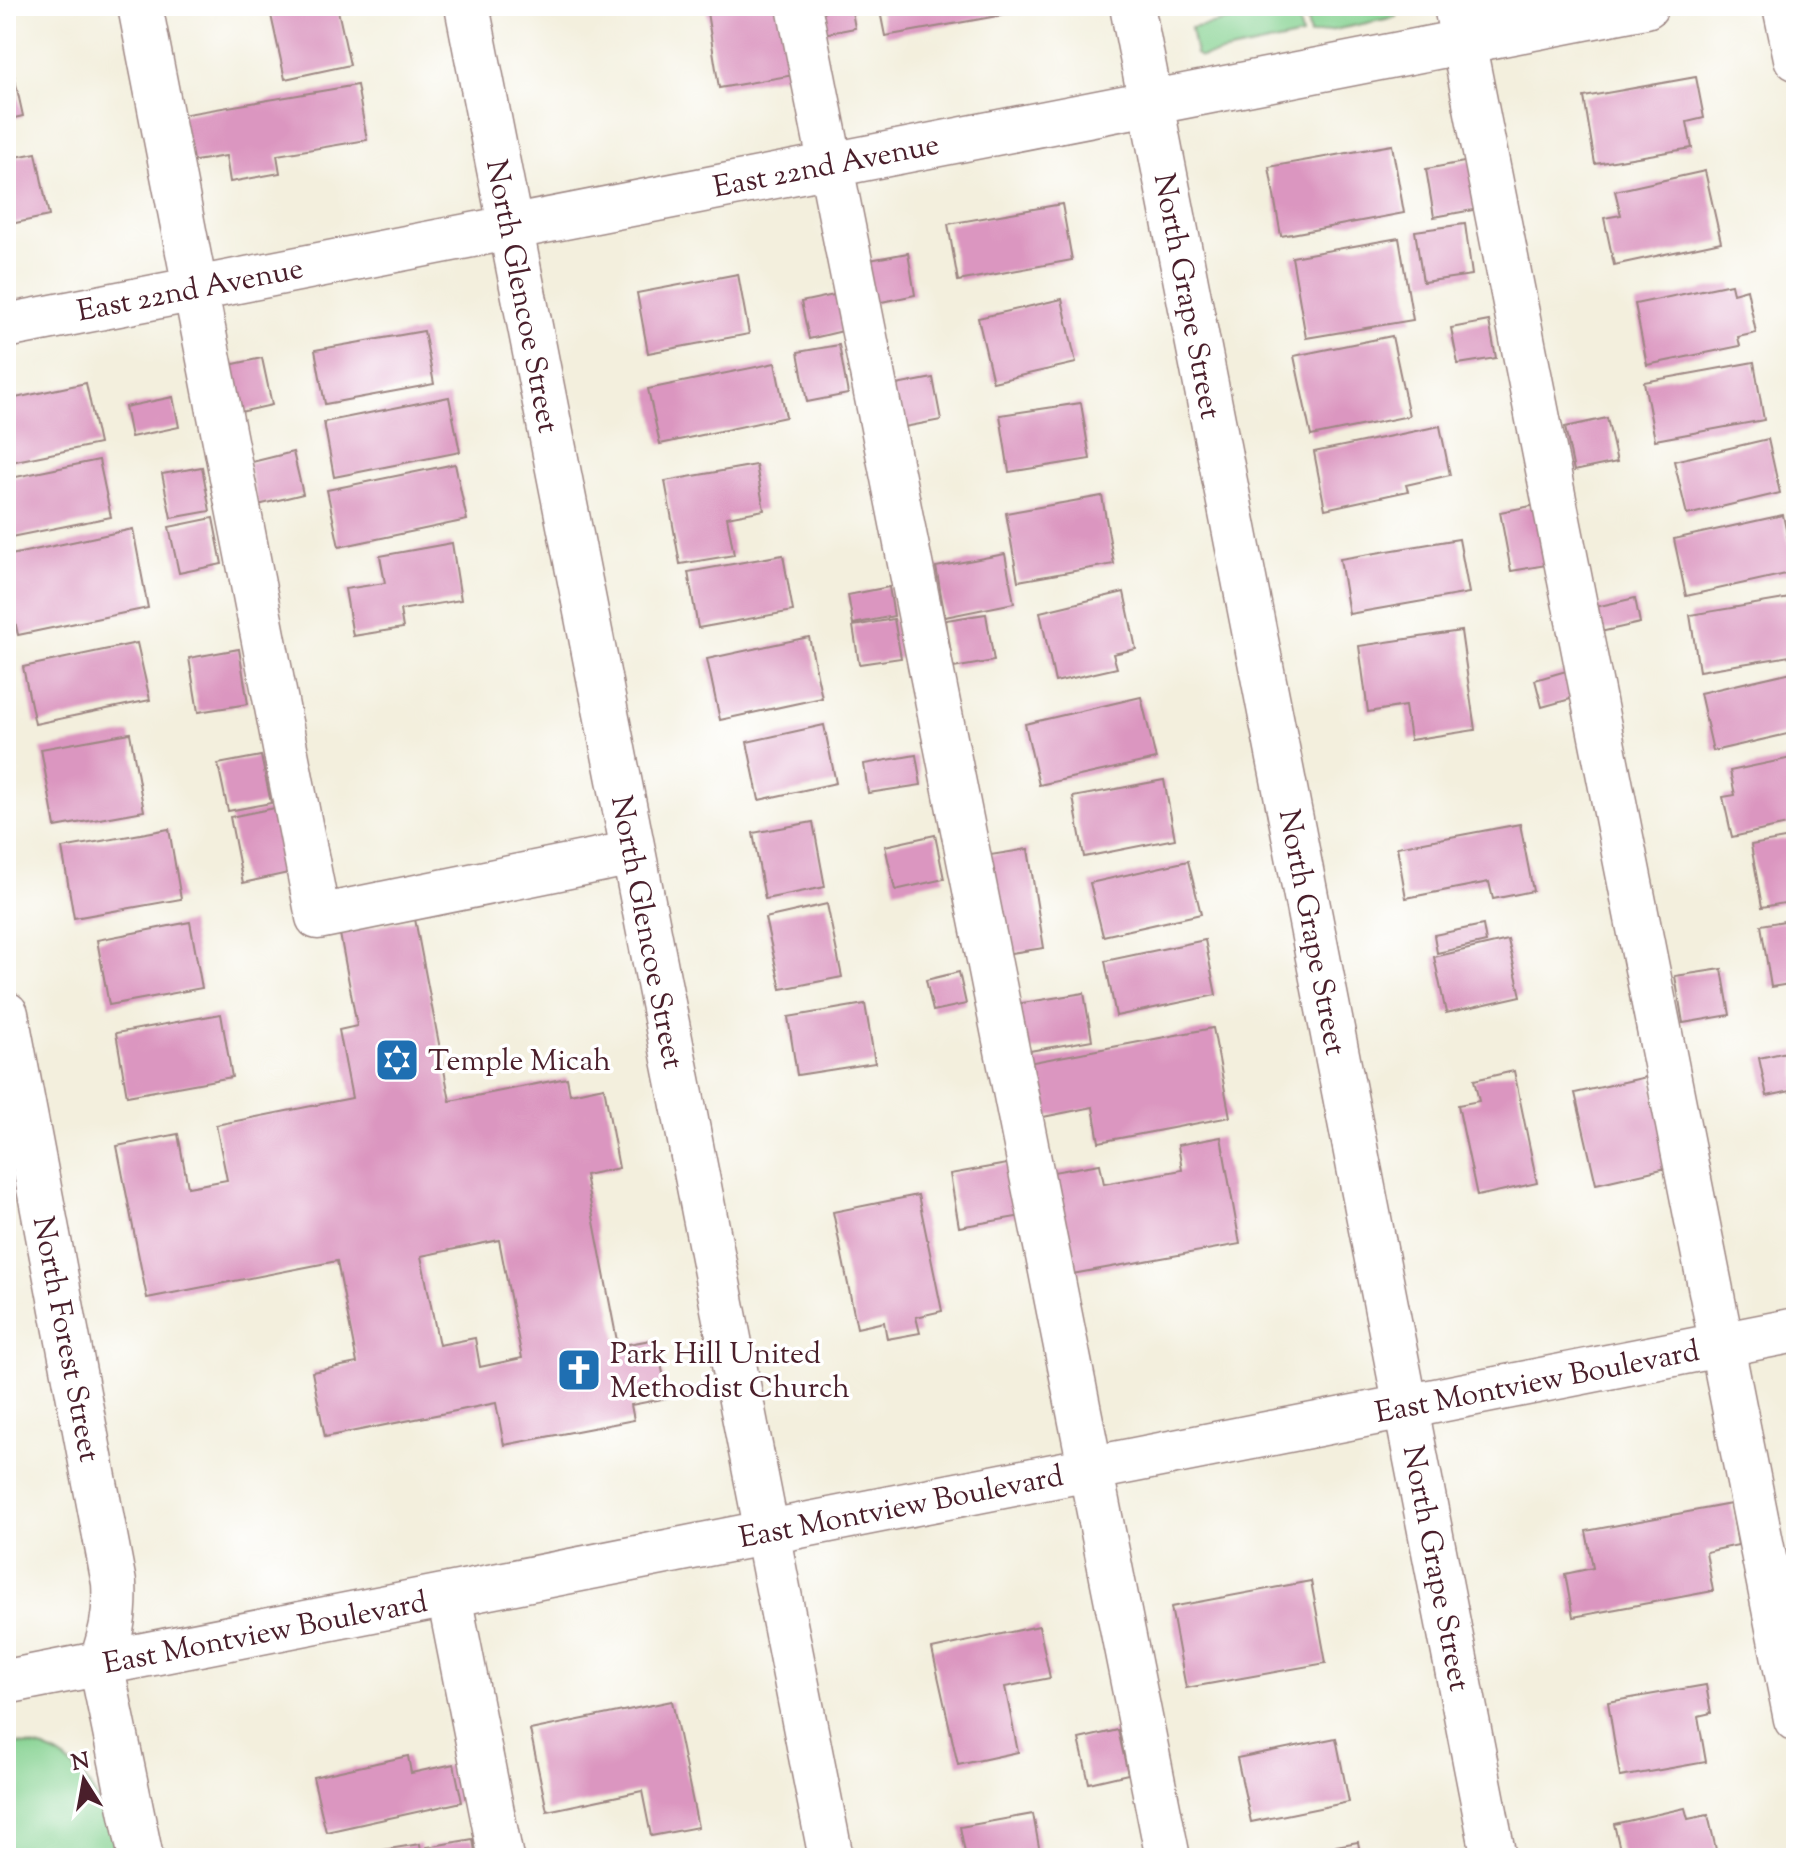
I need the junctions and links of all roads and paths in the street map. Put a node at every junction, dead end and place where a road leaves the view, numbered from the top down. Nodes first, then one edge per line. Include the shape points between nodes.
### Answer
1 (140, 6) edge
2 (467, 6) edge
3 (799, 6) edge
4 (1132, 6) edge
5 (1646, 6) edge
6 (1785, 6) edge
7 (1459, 24) edge
8 (1796, 58) edge
9 (1150, 102) junction
10 (830, 165) junction
11 (510, 227) junction
12 (195, 288) junction
13 (6, 326) edge
14 (633, 853) junction
15 (6, 1014) edge
16 (1796, 1330) edge
17 (1721, 1345) junction
18 (1406, 1407) junction
19 (1090, 1469) junction
20 (767, 1533) junction
21 (449, 1596) junction
22 (101, 1664) junction
23 (6, 1682) edge
24 (1796, 1719) edge
25 (141, 1858) edge
26 (501, 1858) edge
27 (831, 1858) edge
28 (1168, 1858) edge
29 (1494, 1858) edge

1 - 12 street
2 - 11 street, North Glencoe Street
3 - 10 street
4 - 9 street, North Grape Street
5 - 7 street, East 22nd Avenue
6 - 8 street
7 - 9 street, East 22nd Avenue
7 - 17 street
9 - 10 street, East 22nd Avenue
9 - 18 street, North Grape Street
10 - 11 street, East 22nd Avenue
10 - 19 street
11 - 12 street, East 22nd Avenue
11 - 14 street, North Glencoe Street
12 - 13 street, East 22nd Avenue
12 - 14 street via 318,917
14 - 20 street, North Glencoe Street
15 - 22 street, North Forest Street via 114,1583 113,1628
16 - 17 street, East Montview Boulevard
17 - 18 street, East Montview Boulevard
17 - 24 street
18 - 19 street, East Montview Boulevard
18 - 29 street, North Grape Street
19 - 20 street, East Montview Boulevard
19 - 28 street
20 - 21 street, East Montview Boulevard
20 - 27 street, North Glencoe Street
21 - 22 street, East Montview Boulevard
21 - 26 street
22 - 23 street, East Montview Boulevard
22 - 25 street

